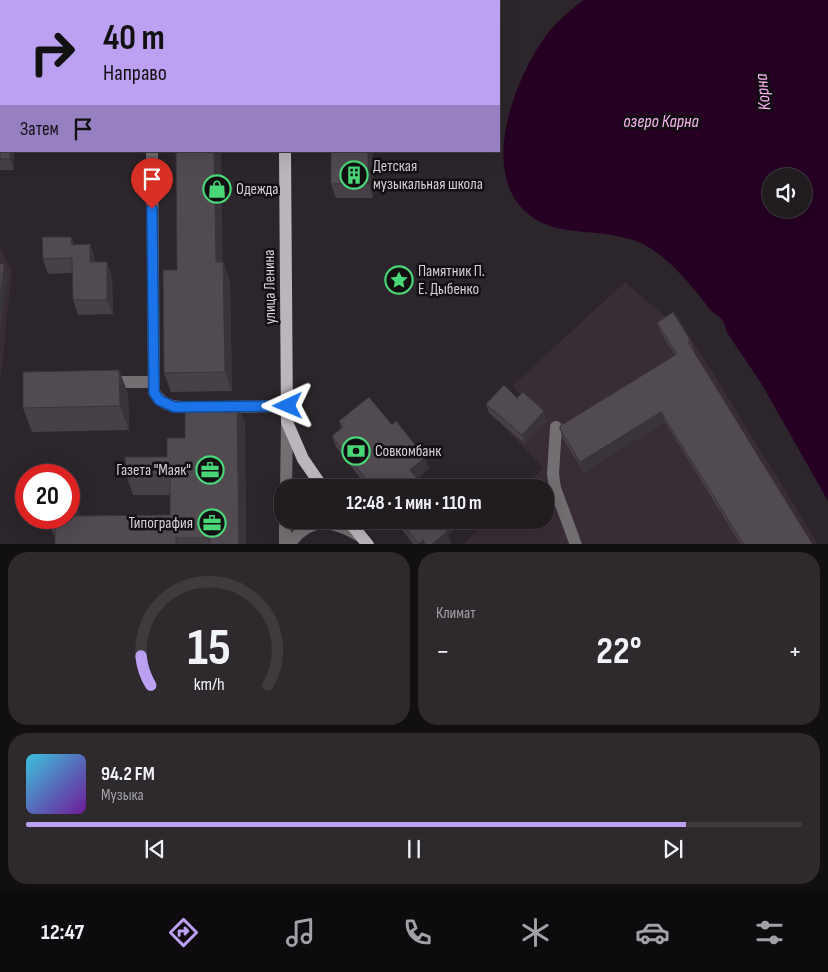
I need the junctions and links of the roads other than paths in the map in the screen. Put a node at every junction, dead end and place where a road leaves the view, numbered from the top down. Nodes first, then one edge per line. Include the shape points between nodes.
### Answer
1 (152, 152) edge
2 (285, 152) edge
3 (97, 382) edge
4 (154, 382) junction
5 (288, 406) junction
6 (287, 422) junction
7 (556, 427) dead end
8 (286, 479) edge
9 (316, 479) edge
10 (285, 529) edge
11 (355, 529) edge
12 (364, 540) edge
13 (285, 544) edge
14 (289, 544) edge
15 (576, 544) edge

1 - 4 street
2 - 5 main road, улица Ленина
3 - 4 street
4 - 5 street via 154,392 159,400 174,407
5 - 6 main road, улица Ленина
6 - 8 street, улица Ленина
6 - 9 main road, улица Ленина via 303,459
7 - 15 street via 555,488
10 - 13 street
11 - 12 main road
12 - 14 street via 346,528 323,522 299,532

